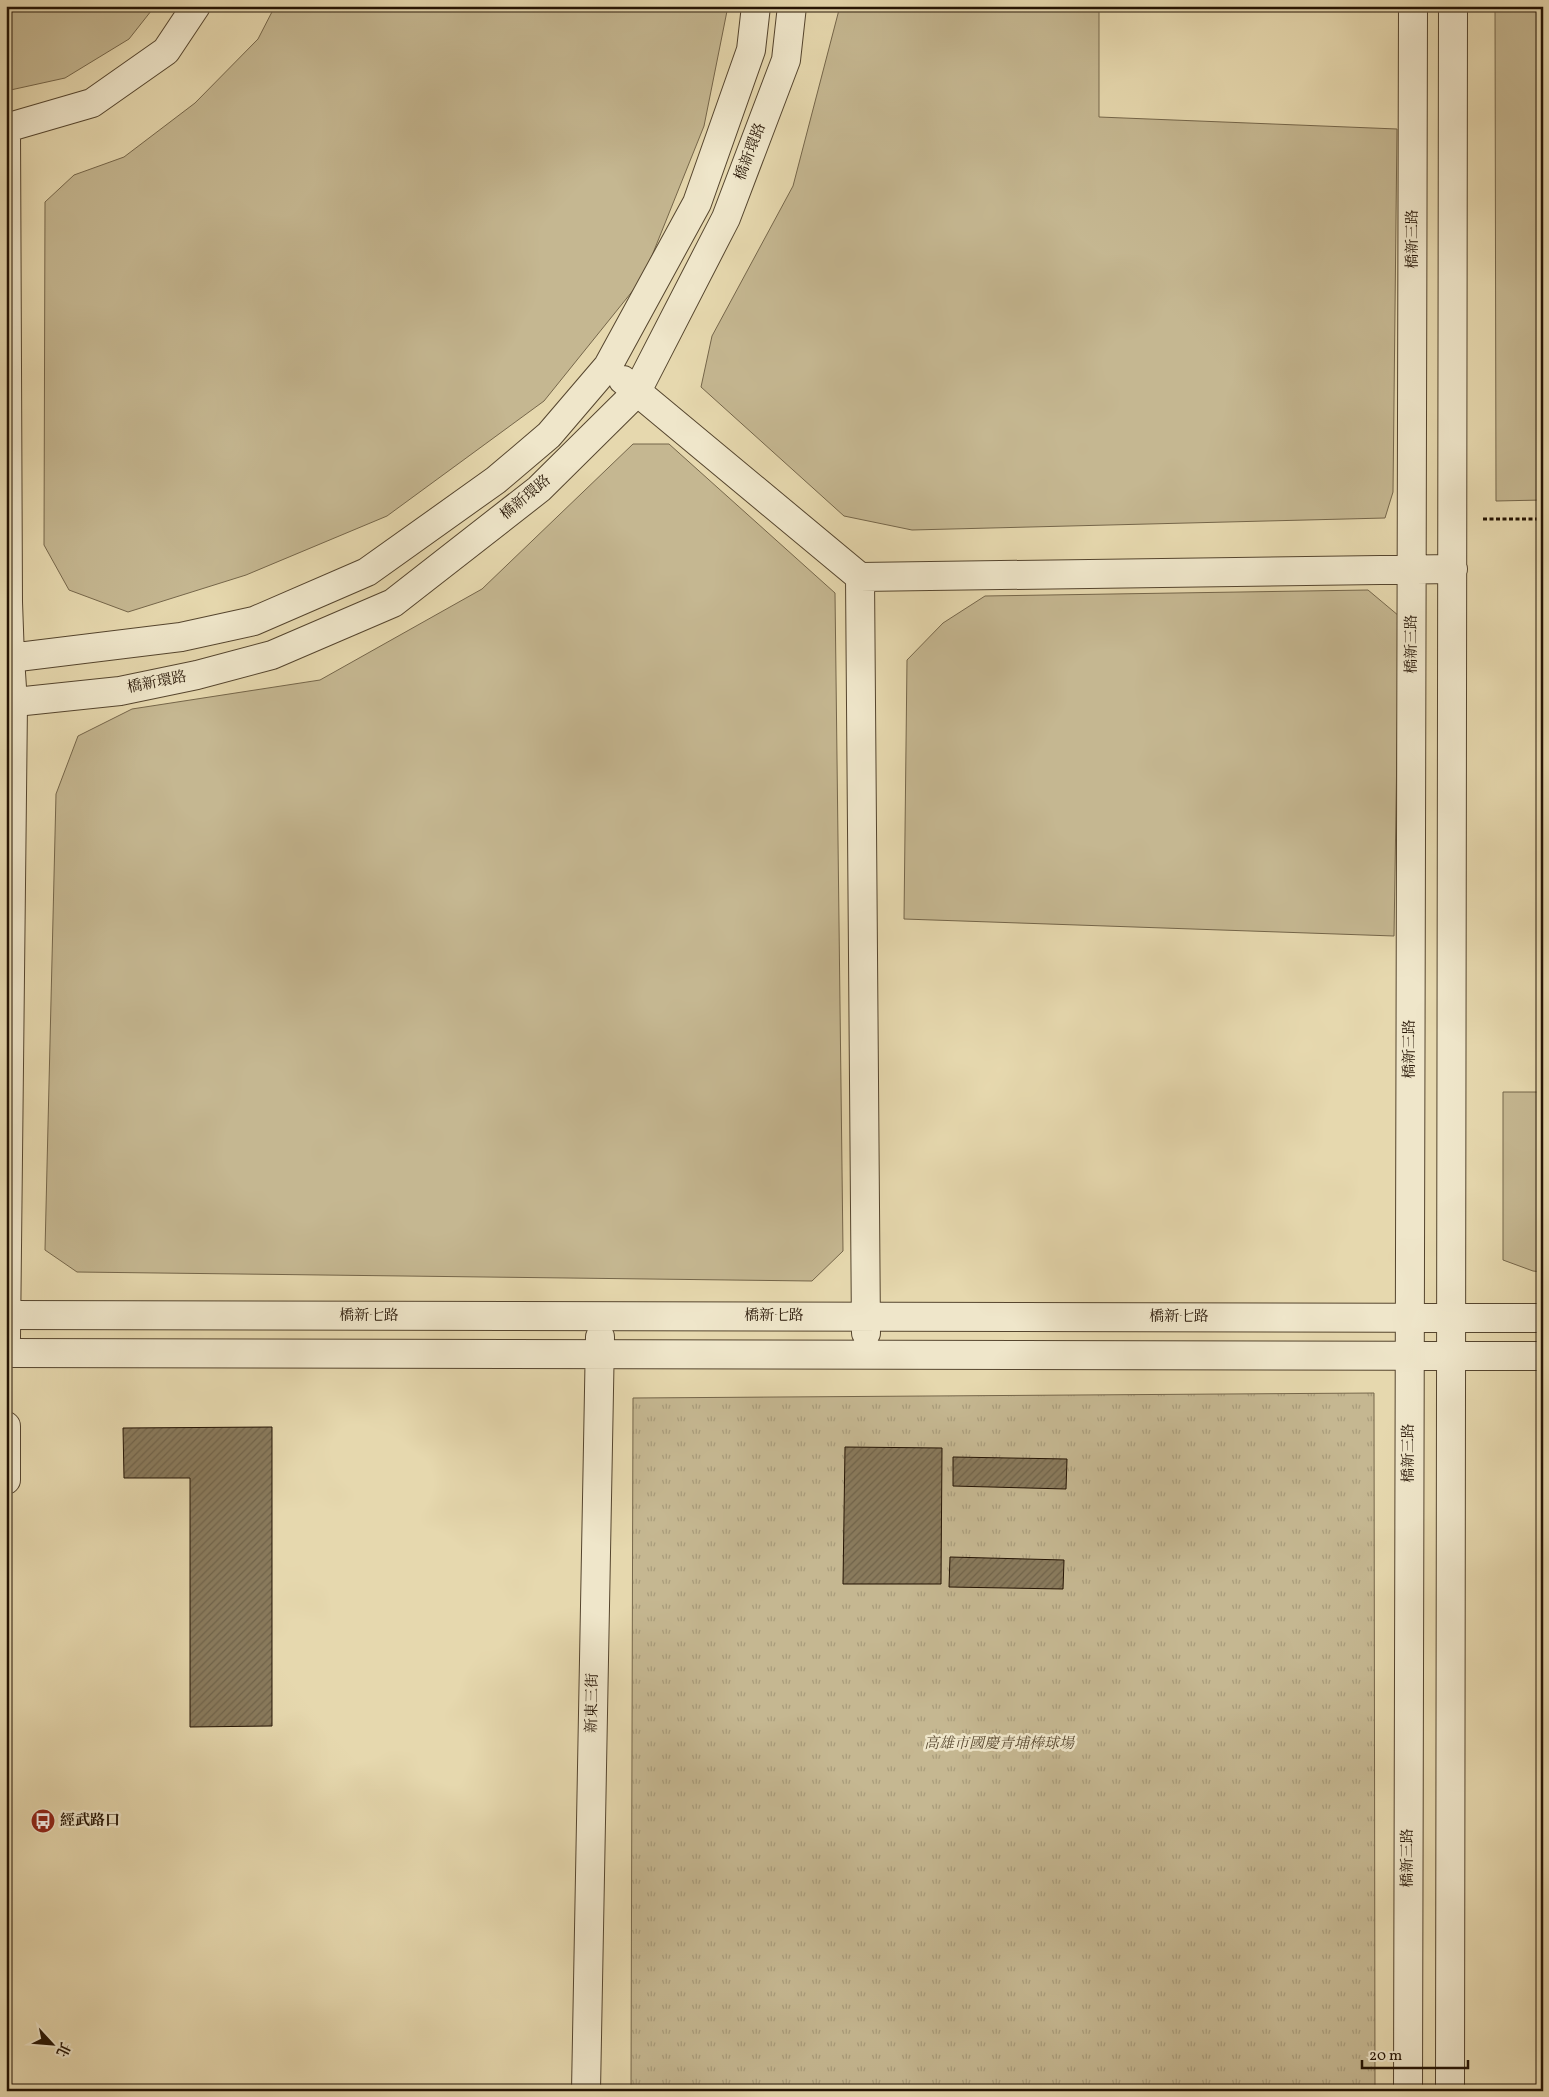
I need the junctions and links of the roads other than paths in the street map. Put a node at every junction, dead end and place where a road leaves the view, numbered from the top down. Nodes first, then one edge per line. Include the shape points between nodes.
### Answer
1 (196, 6) edge
2 (756, 6) edge
3 (792, 6) edge
4 (1413, 6) edge
5 (1452, 6) edge
6 (6, 129) edge
7 (608, 366) junction
8 (636, 393) junction
9 (1453, 569) junction
10 (1412, 570) junction
11 (860, 577) junction
12 (8, 658) edge
13 (9, 703) edge
14 (6, 1315) edge
15 (601, 1316) junction
16 (866, 1316) junction
17 (1410, 1318) junction
18 (1451, 1318) junction
19 (1543, 1318) edge
20 (6, 1338) edge
21 (6, 1354) edge
22 (598, 1355) junction
23 (866, 1355) junction
24 (1409, 1356) junction
25 (1451, 1356) junction
26 (1543, 1356) edge
27 (6, 1426) edge
28 (6, 1480) edge
29 (586, 2091) edge
30 (1408, 2091) edge
31 (1450, 2091) edge

1 - 6 street via 166,51 92,103
2 - 7 street via 751,50 697,203
3 - 8 street, 橋新環路 via 786,60 726,218
4 - 10 street, 橋新三路
5 - 9 street
6 - 12 street
7 - 8 street
7 - 12 street via 549,435 496,480 366,572 254,621 181,637
8 - 11 street
8 - 13 street, 橋新環路 via 539,489 393,603 272,655 197,675 120,691
9 - 10 street
9 - 18 street
10 - 11 street
10 - 17 street, 橋新三路
11 - 16 street
12 - 13 street
13 - 14 street
14 - 15 street, 橋新七路
14 - 20 street
15 - 16 street, 橋新七路
15 - 22 street, 新東三街
16 - 17 street, 橋新七路
16 - 23 street
17 - 18 street, 橋新七路
17 - 24 street, 橋新三路
18 - 19 street, 橋新七路
18 - 25 street
21 - 22 street
22 - 23 street
22 - 29 street, 新東三街
23 - 24 street
24 - 25 street
24 - 30 street, 橋新三路
25 - 26 street
25 - 31 street
27 - 28 street

